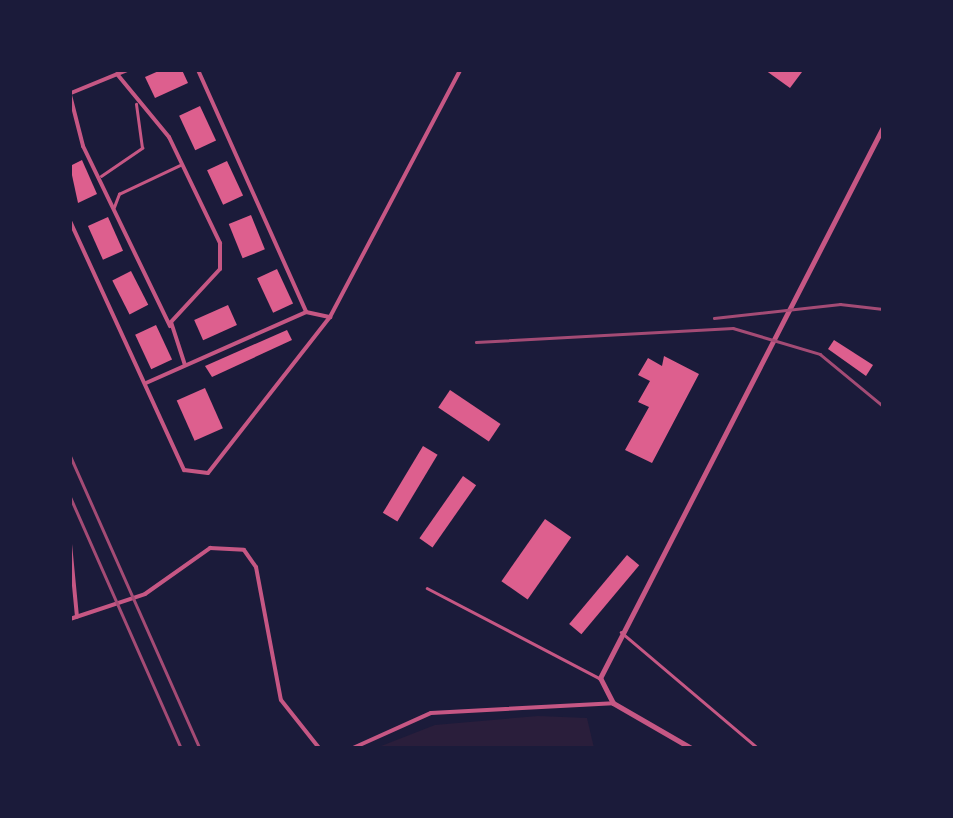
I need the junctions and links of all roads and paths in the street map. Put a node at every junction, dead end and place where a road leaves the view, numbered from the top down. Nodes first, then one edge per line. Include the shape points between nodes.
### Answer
1 (127, 70) edge
2 (198, 70) edge
3 (460, 70) edge
4 (118, 74) junction
5 (70, 94) edge
6 (136, 104) junction
7 (883, 127) edge
8 (182, 164) junction
9 (99, 176) junction
10 (114, 208) junction
11 (70, 222) edge
12 (306, 312) junction
13 (330, 318) junction
14 (170, 326) junction
15 (185, 365) junction
16 (146, 384) junction
17 (70, 544) edge
18 (427, 588) dead end
19 (73, 618) edge
20 (620, 632) junction
21 (600, 678) junction
22 (612, 703) junction
23 (319, 748) edge
24 (354, 748) edge
25 (691, 748) edge
26 (758, 748) edge

1 - 4 street
2 - 12 street
3 - 13 street
4 - 5 street
4 - 6 street
5 - 9 street
6 - 8 street
6 - 9 lane via 142,148
7 - 20 street
8 - 10 lane via 119,194
8 - 14 street via 222,255
9 - 10 street
10 - 14 street
11 - 16 street
12 - 13 street
12 - 15 street
13 - 16 street via 219,467 184,470
14 - 15 street
15 - 16 street
17 - 19 street
18 - 21 lane
19 - 23 street via 145,594 210,548 244,550 256,567 281,700
20 - 21 street
20 - 26 lane
21 - 22 street
22 - 24 street via 432,713
22 - 25 street

